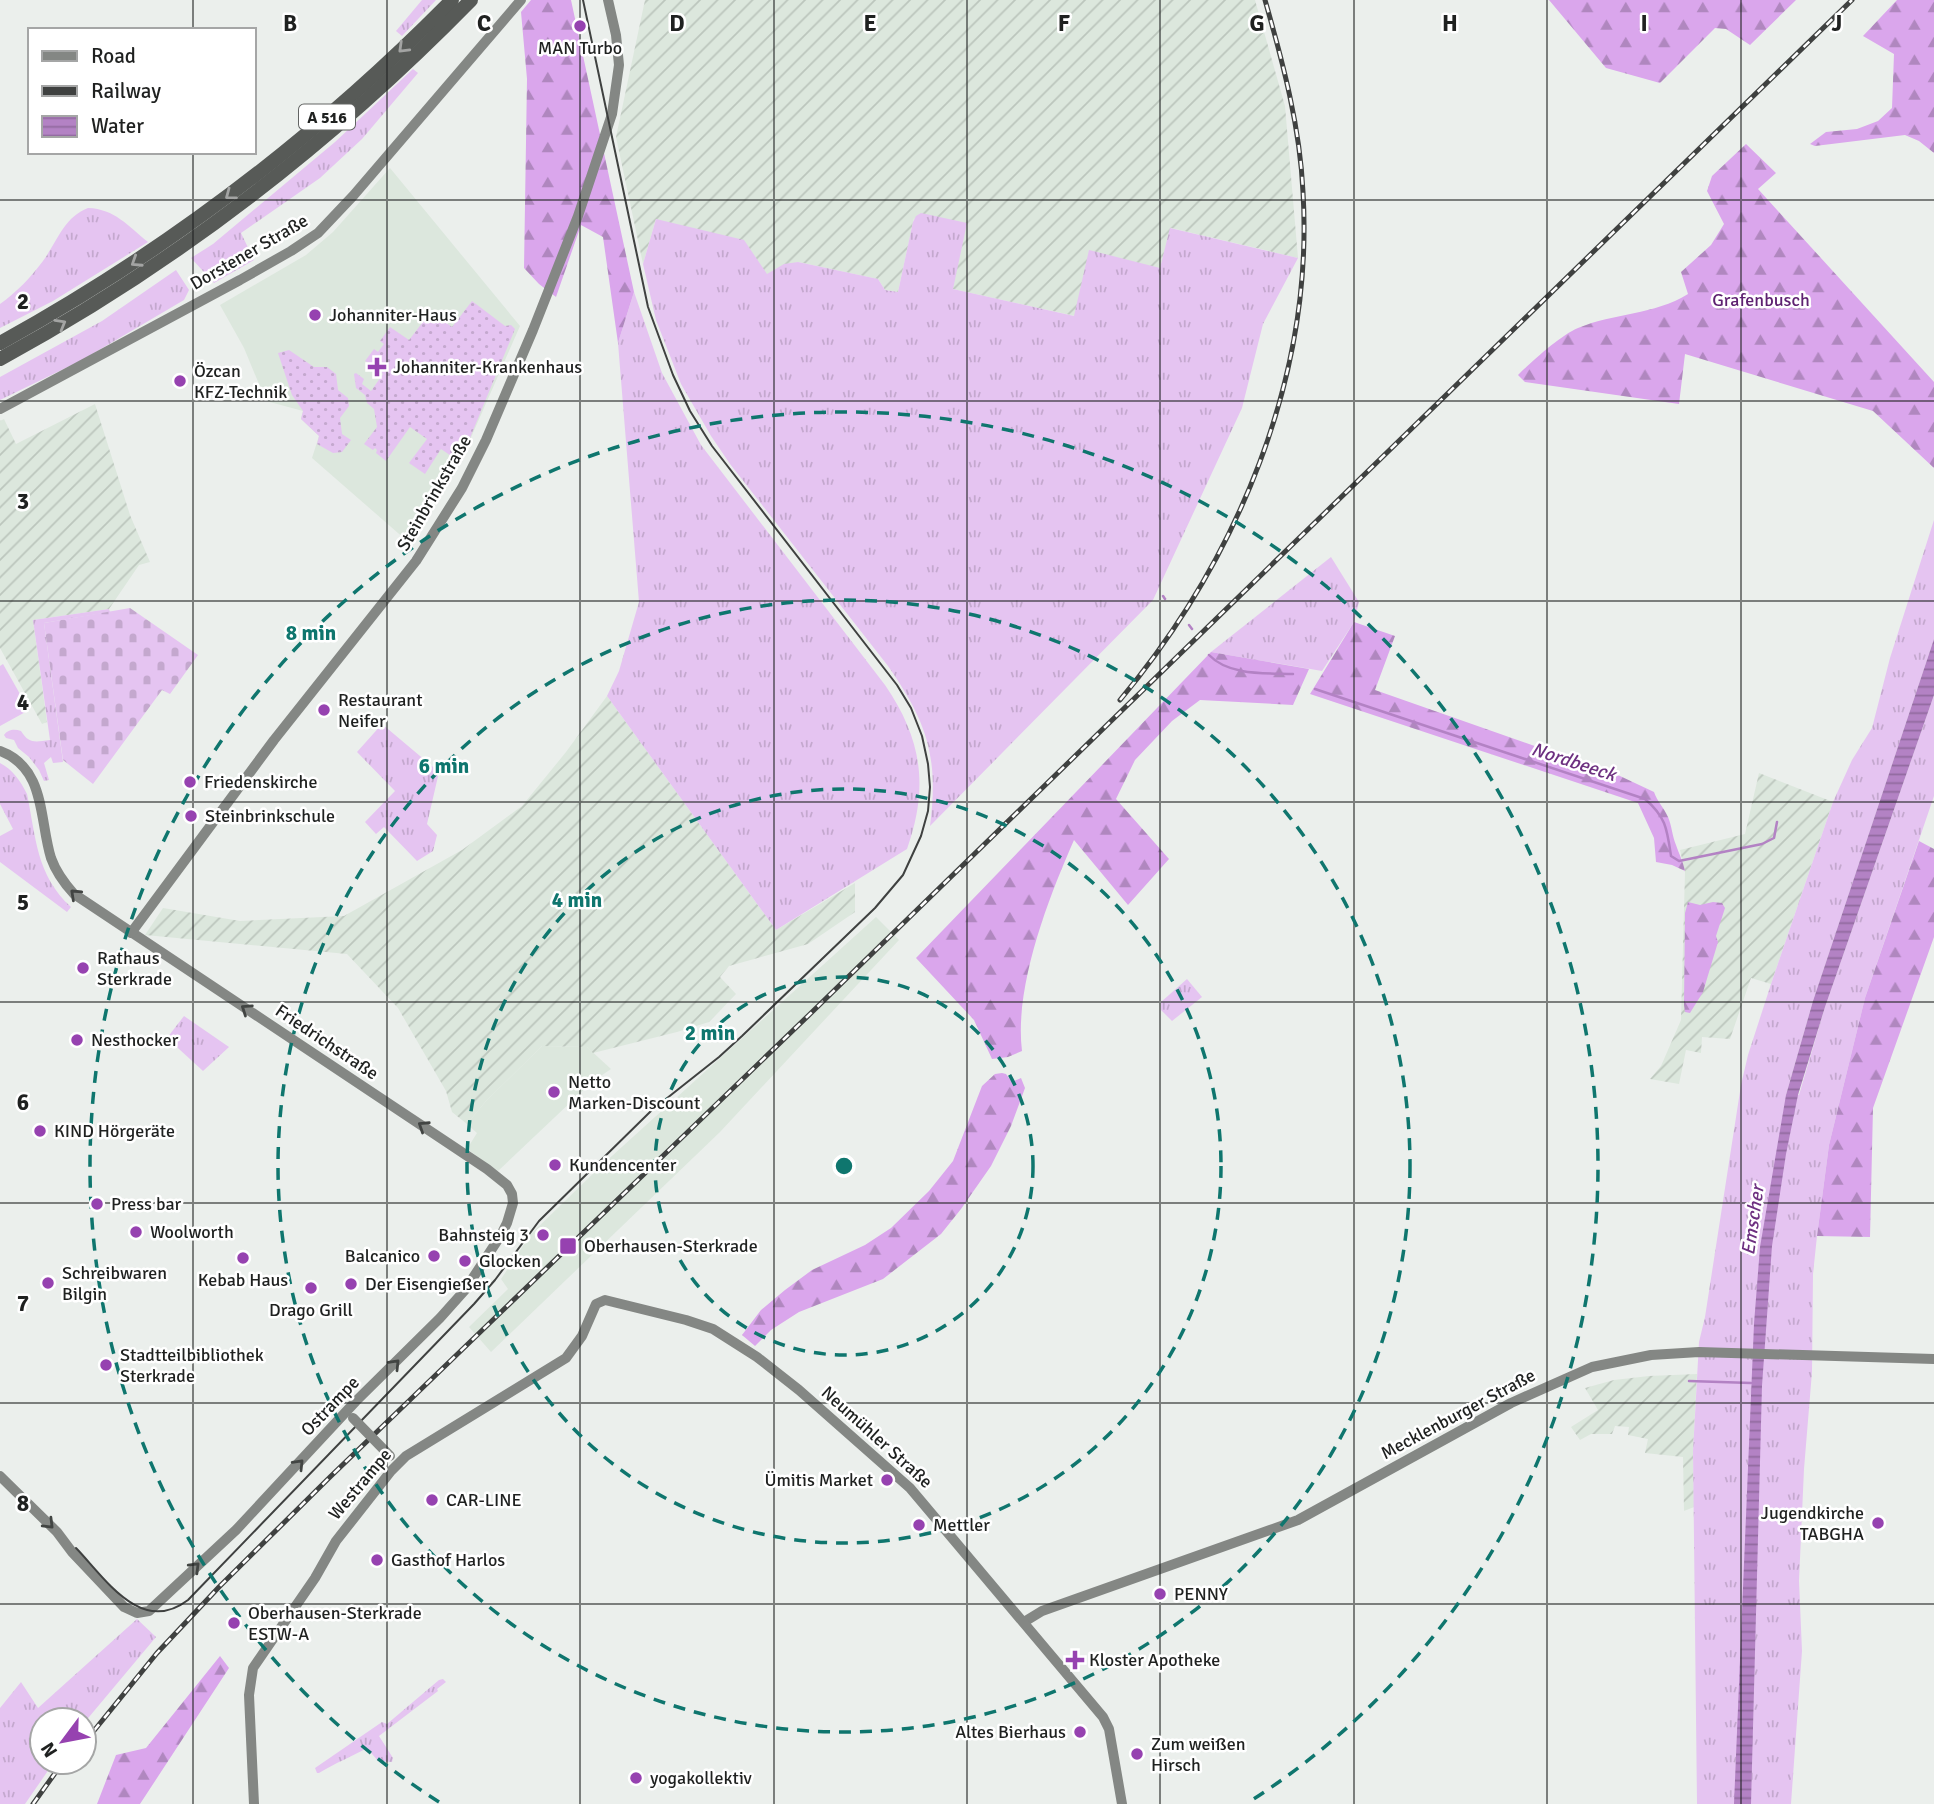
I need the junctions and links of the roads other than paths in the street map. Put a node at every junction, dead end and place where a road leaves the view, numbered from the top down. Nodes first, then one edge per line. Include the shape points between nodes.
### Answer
1 (452, 0) edge
2 (471, 0) edge
3 (521, 0) edge
4 (608, 0) edge
5 (38, 322) junction
6 (0, 338) edge
7 (0, 355) edge
8 (0, 409) edge
9 (0, 751) edge
10 (131, 933) junction
11 (513, 1203) joint
12 (596, 1304) joint
13 (1934, 1359) edge
14 (350, 1416) junction
15 (394, 1460) junction
16 (0, 1476) edge
17 (1024, 1622) junction
18 (254, 1804) edge
19 (1122, 1804) edge

1 -> 5 highway, A 516 via 338,108 245,184 131,265
7 -> 2 highway, A 516 via 127,283 234,209 379,89
3 - 8 main road, Dorstener Straße via 318,233
4 - 10 main road, Steinbrinkstraße via 619,65 612,114 564,254 478,456 416,561 274,740
5 - 6 highway
5 - 7 highway, A 516
10 -> 9 main road, Friedrichstraße via 85,903 62,879 49,851 32,779 19,762
11 -> 10 main road, Friedrichstraße via 502,1180
14 -> 11 main road, Ostrampe via 465,1290 500,1236
12 - 15 main road, Westrampe via 575,1347 563,1360
12 - 17 main road, Neumühler Straße via 605,1300 706,1325 766,1364 904,1481
13 - 17 main road, Mecklenburger Straße via 1727,1352 1651,1355 1613,1362 1575,1373 1511,1403 1298,1520 1042,1611
14 - 15 main road, bridge
16 -> 14 main road, Ostrampe via 119,1603 129,1611 145,1613
15 - 18 main road, Westrampe via 255,1661 249,1695
17 - 19 main road, Neumühler Straße via 1103,1717

